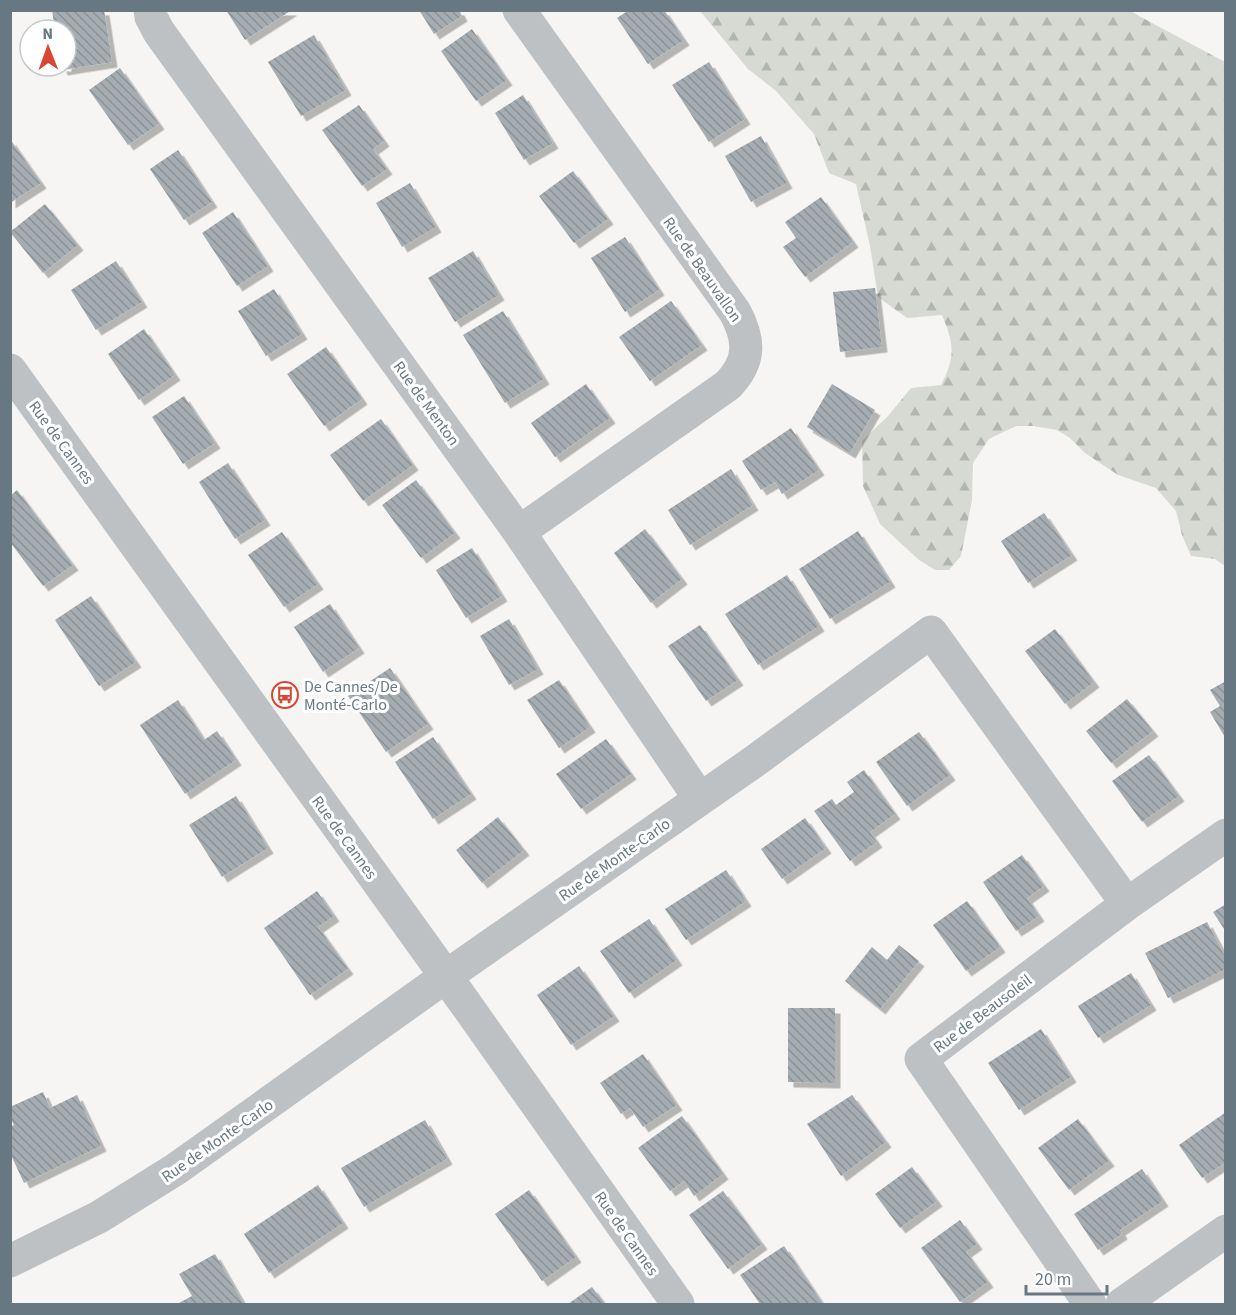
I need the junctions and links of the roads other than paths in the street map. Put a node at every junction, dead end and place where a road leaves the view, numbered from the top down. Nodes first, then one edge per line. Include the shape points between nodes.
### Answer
1 (150, 10) edge
2 (519, 10) edge
3 (10, 370) edge
4 (519, 532) junction
5 (700, 799) junction
6 (1226, 835) edge
7 (1127, 904) junction
8 (445, 977) junction
9 (1226, 1231) edge
10 (10, 1261) edge
11 (678, 1305) edge
12 (1090, 1305) edge
13 (1122, 1305) edge

1 - 4 street, Rue de Menton via 159,32
2 - 4 street, Rue de Beauvallon via 735,312 746,344 740,373 728,385
3 - 8 street, Rue de Cannes
4 - 5 street, Rue de Menton
5 - 7 street, Rue de Monte-Carlo via 931,632
5 - 8 street, Rue de Monte-Carlo
6 - 7 street, Rue de Beausoleil
7 - 12 street, Rue de Beausoleil via 921,1059
8 - 10 street, Rue de Monte-Carlo via 176,1169 99,1217
8 - 11 street, Rue de Cannes
9 - 13 street

